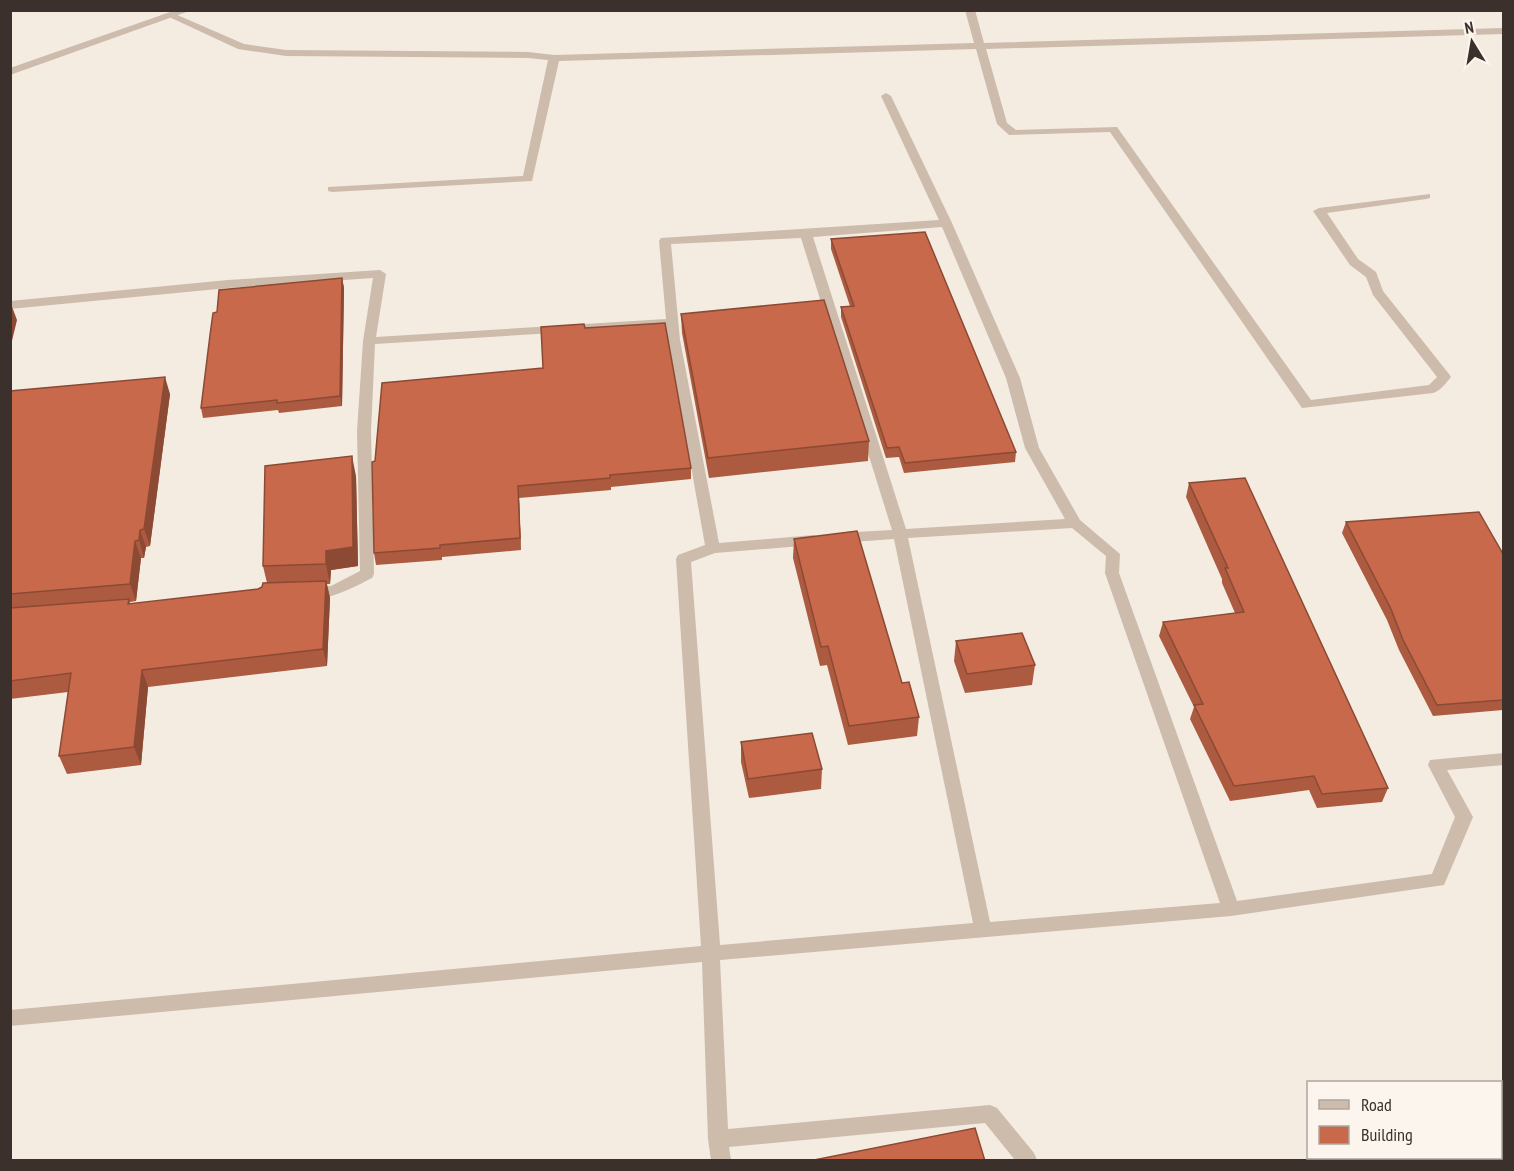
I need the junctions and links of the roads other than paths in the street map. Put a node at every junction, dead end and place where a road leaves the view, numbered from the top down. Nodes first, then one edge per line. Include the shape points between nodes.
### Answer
1 (187, 10) edge
2 (970, 10) edge
3 (172, 16) junction
4 (1503, 31) edge
5 (979, 45) junction
6 (554, 57) junction
7 (10, 72) edge
8 (886, 96) dead end
9 (332, 189) dead end
10 (1426, 196) dead end
11 (946, 223) junction
12 (806, 234) junction
13 (10, 305) edge
14 (672, 322) junction
15 (369, 341) junction
16 (1075, 523) junction
17 (900, 533) junction
18 (714, 548) junction
19 (299, 592) edge
20 (1503, 759) edge
21 (1231, 909) junction
22 (983, 930) junction
23 (711, 953) junction
24 (10, 1018) edge
25 (718, 1139) junction
26 (721, 1161) edge
27 (1027, 1161) edge

1 - 3 street
2 - 5 street
3 - 6 street via 242,48 286,53
3 - 7 street
4 - 5 street
5 - 6 street
5 - 10 street via 1002,124 1012,133 1113,129 1307,405 1433,389 1444,377 1377,292 1372,275 1354,262 1319,211
6 - 9 street via 528,179
8 - 11 street
11 - 12 street
11 - 16 street via 1013,378 1032,448
12 - 14 street via 665,241
12 - 17 street
13 - 15 street via 380,274
14 - 15 street
14 - 18 street
15 - 19 street via 364,431 367,574 333,591
16 - 17 street
16 - 21 street via 1113,554 1112,573
17 - 18 street
17 - 22 street
18 - 23 street via 683,559
20 - 21 street via 1436,765 1464,817 1438,880
21 - 22 street
22 - 23 street
23 - 24 street
23 - 25 street
25 - 26 street
25 - 27 street via 990,1114

